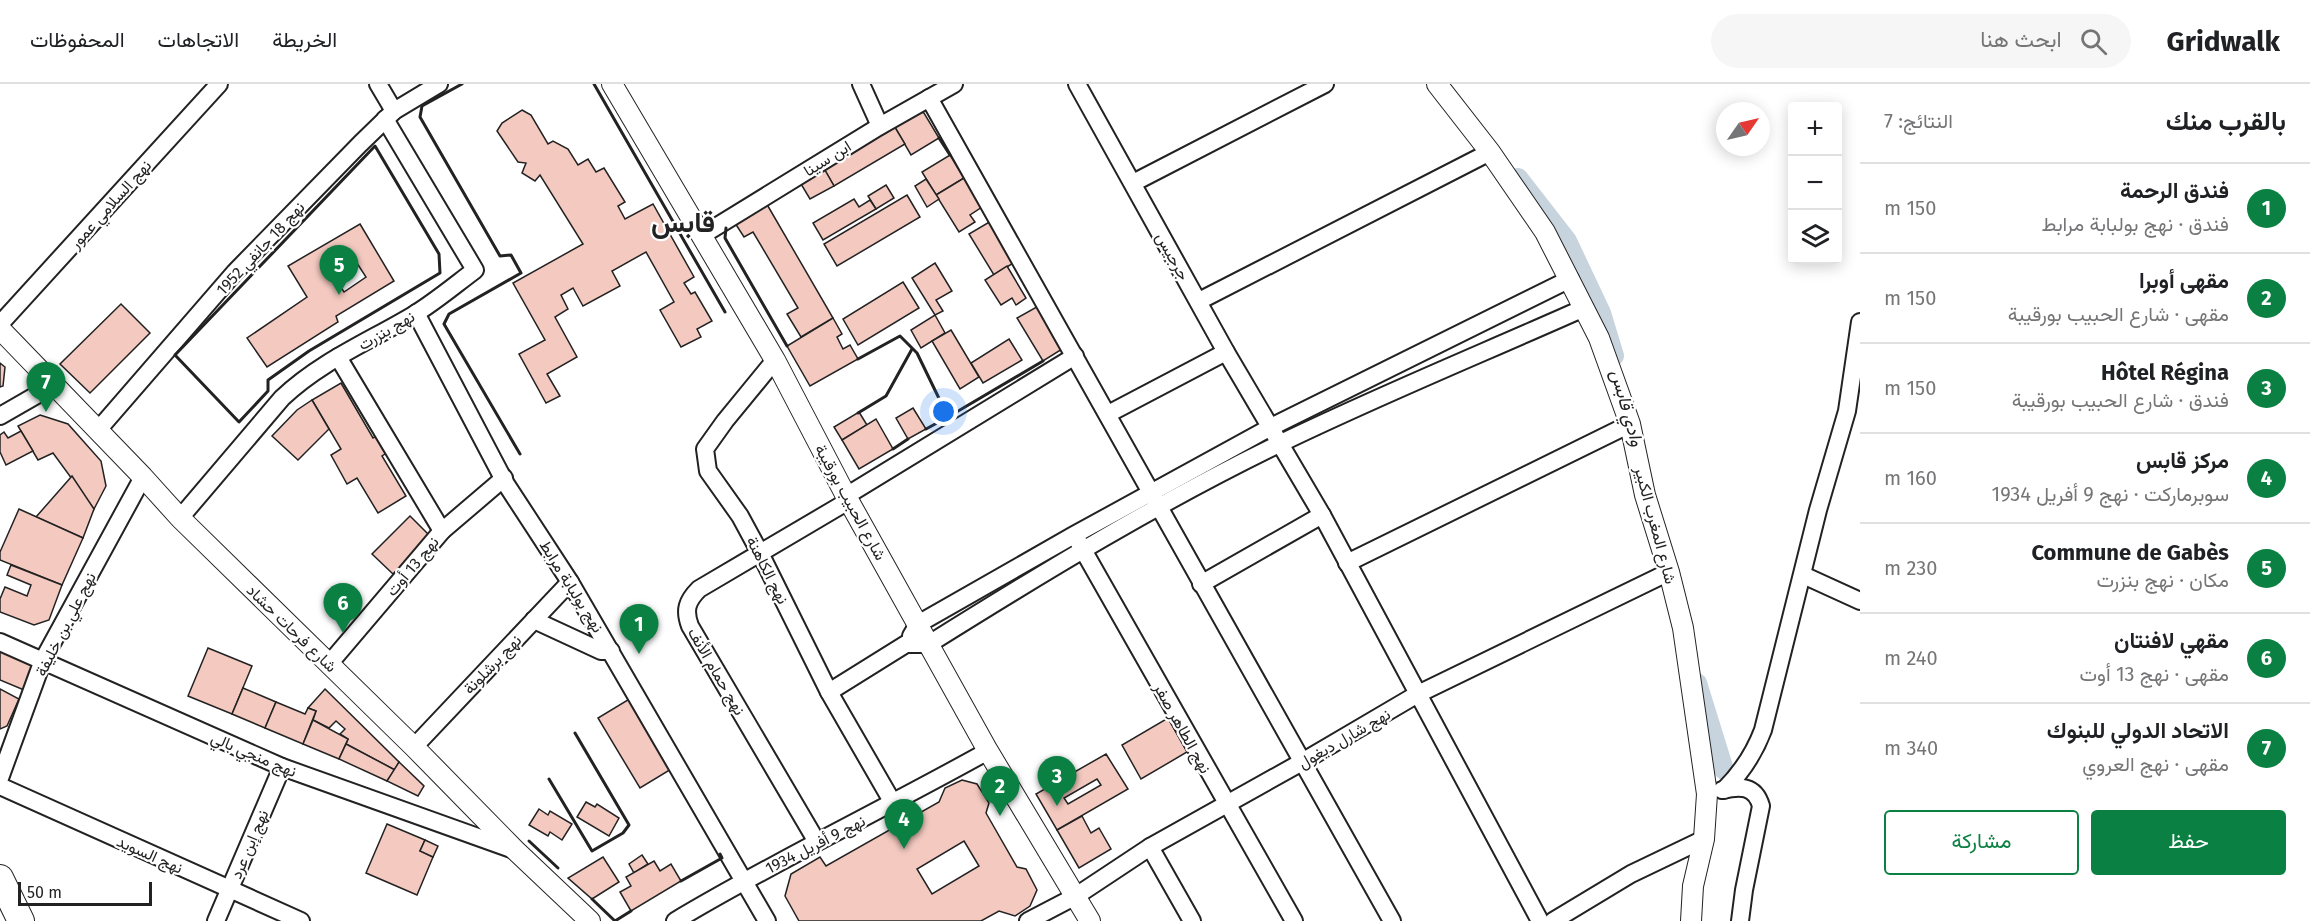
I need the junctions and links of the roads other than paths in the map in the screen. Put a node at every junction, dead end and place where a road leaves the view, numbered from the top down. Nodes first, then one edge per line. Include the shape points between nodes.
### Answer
1 (219, 84) edge
2 (378, 84) edge
3 (439, 84) edge
4 (612, 84) edge
5 (861, 84) edge
6 (954, 84) edge
7 (1077, 84) edge
8 (1325, 84) edge
9 (1437, 84) edge
10 (929, 98) junction
11 (390, 115) junction
12 (880, 126) junction
13 (1490, 152) junction
14 (1133, 183) junction
15 (701, 236) junction
16 (1570, 279) junction
17 (1199, 302) junction
18 (1584, 308) junction
19 (416, 313) junction
20 (1860, 322) edge
21 (0, 324) edge
22 (0, 329) edge
23 (1226, 352) junction
24 (1075, 356) junction
25 (338, 357) junction
26 (775, 360) junction
27 (54, 385) junction
28 (1108, 414) junction
29 (0, 416) edge
30 (1630, 424) junction
31 (1271, 427) junction
32 (98, 430) junction
33 (1281, 443) junction
34 (143, 477) junction
35 (504, 478) junction
36 (848, 498) junction
37 (1155, 499) junction
38 (1322, 516) junction
39 (180, 518) junction
40 (442, 531) junction
41 (1078, 542) junction
42 (760, 553) junction
43 (1347, 563) junction
44 (1669, 572) junction
45 (1803, 574) junction
46 (570, 582) junction
47 (1201, 584) junction
48 (1860, 601) edge
49 (534, 620) junction
50 (918, 624) junction
51 (0, 642) edge
52 (929, 644) junction
53 (906, 645) junction
54 (611, 651) junction
55 (43, 660) junction
56 (329, 664) junction
57 (828, 692) junction
58 (1416, 695) junction
59 (414, 747) junction
60 (988, 751) junction
61 (1302, 762) junction
62 (282, 767) junction
63 (0, 778) edge
64 (0, 786) edge
65 (1715, 792) junction
66 (893, 804) junction
67 (1226, 804) junction
68 (1704, 839) junction
69 (817, 842) junction
70 (1150, 847) junction
71 (515, 850) junction
72 (0, 878) edge
73 (743, 880) junction
74 (229, 890) junction
75 (1076, 896) junction
76 (21, 921) edge
77 (216, 921) edge
78 (300, 921) edge
79 (590, 921) edge
80 (675, 921) edge
81 (767, 921) edge
82 (1028, 921) edge
83 (1090, 921) edge
84 (1192, 921) edge
85 (1294, 921) edge
86 (1392, 921) edge
87 (1540, 921) edge
88 (1553, 921) edge
89 (1692, 921) edge
90 (1740, 921) edge

1 - 21 street, نهج السلامي عمور
2 - 11 street, نهج بنزرت
3 - 11 street, نهج 18 جانفي 1952
4 - 15 street, شارع الحبيب بورقيبة
5 - 12 street
6 - 10 street, ابن سينا
7 - 14 street, جرجيس
8 - 14 street
9 - 13 street, شارع المغرب الكبير
10 - 12 street, ابن سينا
10 - 24 street
11 - 19 street, نهج بنزرت via 475,270
11 - 32 street, نهج 18 جانفي 1952 via 235,272
12 - 15 street, ابن سينا
13 - 16 street, شارع المغرب الكبير via 1545,232
13 - 17 street
14 - 17 street, جرجيس
15 - 26 street, شارع الحبيب بورقيبة
16 - 18 street, شارع المغرب الكبير
16 - 31 street
17 - 23 street, جرجيس
18 - 30 street, شارع المغرب الكبير via 1606,355
18 - 33 street
19 - 25 street, نهج بنزرت
19 - 35 street, نهج بولبابة مرابط
20 - 45 street via 1846,411
22 - 27 street, شارع فرحات حشاد
23 - 28 street
23 - 31 street, جرجيس
24 - 28 street
24 - 36 street, نهج حمام الأنف
25 - 39 street, نهج بنزرت via 282,398
25 - 40 street
26 - 36 street, شارع الحبيب بورقيبة
26 - 42 street, نهج الكاهنة via 705,449 708,471
27 - 29 street
27 - 32 street, شارع فرحات حشاد
28 - 37 street
30 - 43 street
30 - 44 street, شارع المغرب الكبير via 1645,495
31 - 33 street, جرجيس
31 - 37 street
32 - 34 street, شارع فرحات حشاد
33 - 37 street
33 - 38 street, جرجيس
34 - 39 street, شارع فرحات حشاد
34 - 55 street, نهج علي بن خليفة
35 - 40 street, نهج 13 أوت
35 - 46 street, نهج بولبابة مرابط
36 - 42 street, نهج حمام الأنف
36 - 50 street, شارع الحبيب بورقيبة
37 - 41 street
37 - 47 street
38 - 43 street, جرجيس
38 - 47 street
39 - 56 street, شارع فرحات حشاد
40 - 56 street, نهج 13 أوت
41 - 50 street
41 - 52 street
41 - 67 street, نهج الطاهر صفر
42 - 57 street, نهج الكاهنة
42 - 69 street, نهج حمام الأنف via 699,589 686,605 686,615
43 - 58 street, جرجيس
44 - 58 street, نهج شارل ديغول
44 - 65 street, شارع المغرب الكبير
45 - 48 street
45 - 65 street via 1763,730 1747,765
46 - 49 street, نهج برشلونة
46 - 54 street, نهج بولبابة مرابط
47 - 61 street
49 - 54 street via 601,651
49 - 59 street, نهج برشلونة
50 - 52 street, شارع الحبيب بورقيبة
50 - 53 street
51 - 55 street, نهج منجي بالي
52 - 53 street
52 - 60 street, شارع الحبيب بورقيبة
53 - 57 street
54 - 73 street, نهج بولبابة مرابط
55 - 62 street, نهج منجي بالي
55 - 63 street, نهج علي بن خليفة
56 - 59 street, شارع فرحات حشاد
57 - 66 street, نهج الكاهنة
58 - 61 street, نهج شارل ديغول
58 - 87 street, جرجيس
59 - 71 street, شارع فرحات حشاد
60 - 66 street, نهج 9 أفريل 1934
60 - 75 street, شارع الحبيب بورقيبة
61 - 67 street, نهج شارل ديغول
61 - 86 street
62 - 71 street, نهج منجي بالي
62 - 74 street, نهج إبن عرد
64 - 74 street, نهج السويد
65 - 68 street, شارع المغرب الكبير
65 - 90 street via 1746,788 1759,798 1761,806
66 - 69 street, نهج 9 أفريل 1934
67 - 70 street, نهج شارل ديغول
67 - 85 street, نهج الطاهر صفر
68 - 88 street via 1631,874
68 - 89 street, شارع المغرب الكبير via 1693,886
69 - 73 street, نهج 9 أفريل 1934
70 - 75 street, نهج شارل ديغول
70 - 84 street
71 - 79 street, شارع فرحات حشاد
72 - 76 main road
73 - 80 street, نهج 9 أفريل 1934
73 - 81 street, نهج بولبابة مرابط
74 - 77 street, نهج إبن عرد
74 - 78 street, نهج السويد
75 - 82 street, نهج شارل ديغول
75 - 83 street, شارع الحبيب بورقيبة

